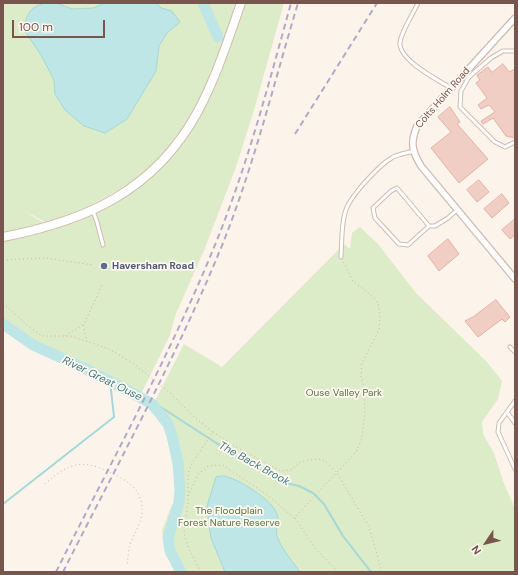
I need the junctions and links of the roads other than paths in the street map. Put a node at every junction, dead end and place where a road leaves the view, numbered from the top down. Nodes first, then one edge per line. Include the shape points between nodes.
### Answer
1 (241, 3) edge
2 (418, 3) edge
3 (515, 18) edge
4 (515, 51) edge
5 (451, 88) junction
6 (515, 142) edge
7 (414, 151) junction
8 (457, 210) junction
9 (92, 211) junction
10 (430, 226) junction
11 (3, 237) edge
12 (102, 245) dead end
13 (341, 257) road end
14 (515, 279) edge
15 (510, 347) dead end
16 (515, 352) edge
17 (515, 401) edge
18 (507, 412) junction
19 (515, 423) edge
20 (515, 469) edge

1 - 9 street via 208,91 185,133 154,169 136,185
2 - 5 lane via 403,33 401,48 416,65
3 - 5 street, Colts Holm Road
4 - 6 lane via 502,51 469,77 461,90 460,107 494,142 505,147
5 - 7 street, Colts Holm Road via 417,126 412,144
7 - 8 street, Colts Holm Road via 421,166
7 - 13 lane via 385,163 348,203
8 - 10 lane via 435,226
8 - 14 street, Colts Holm Road
9 - 11 street via 50,227
9 - 12 lane
10 - 10 lane via 397,188 373,208 375,218 399,244 408,245
15 - 16 lane
17 - 18 lane
18 - 19 lane
18 - 20 lane via 499,423 498,432

